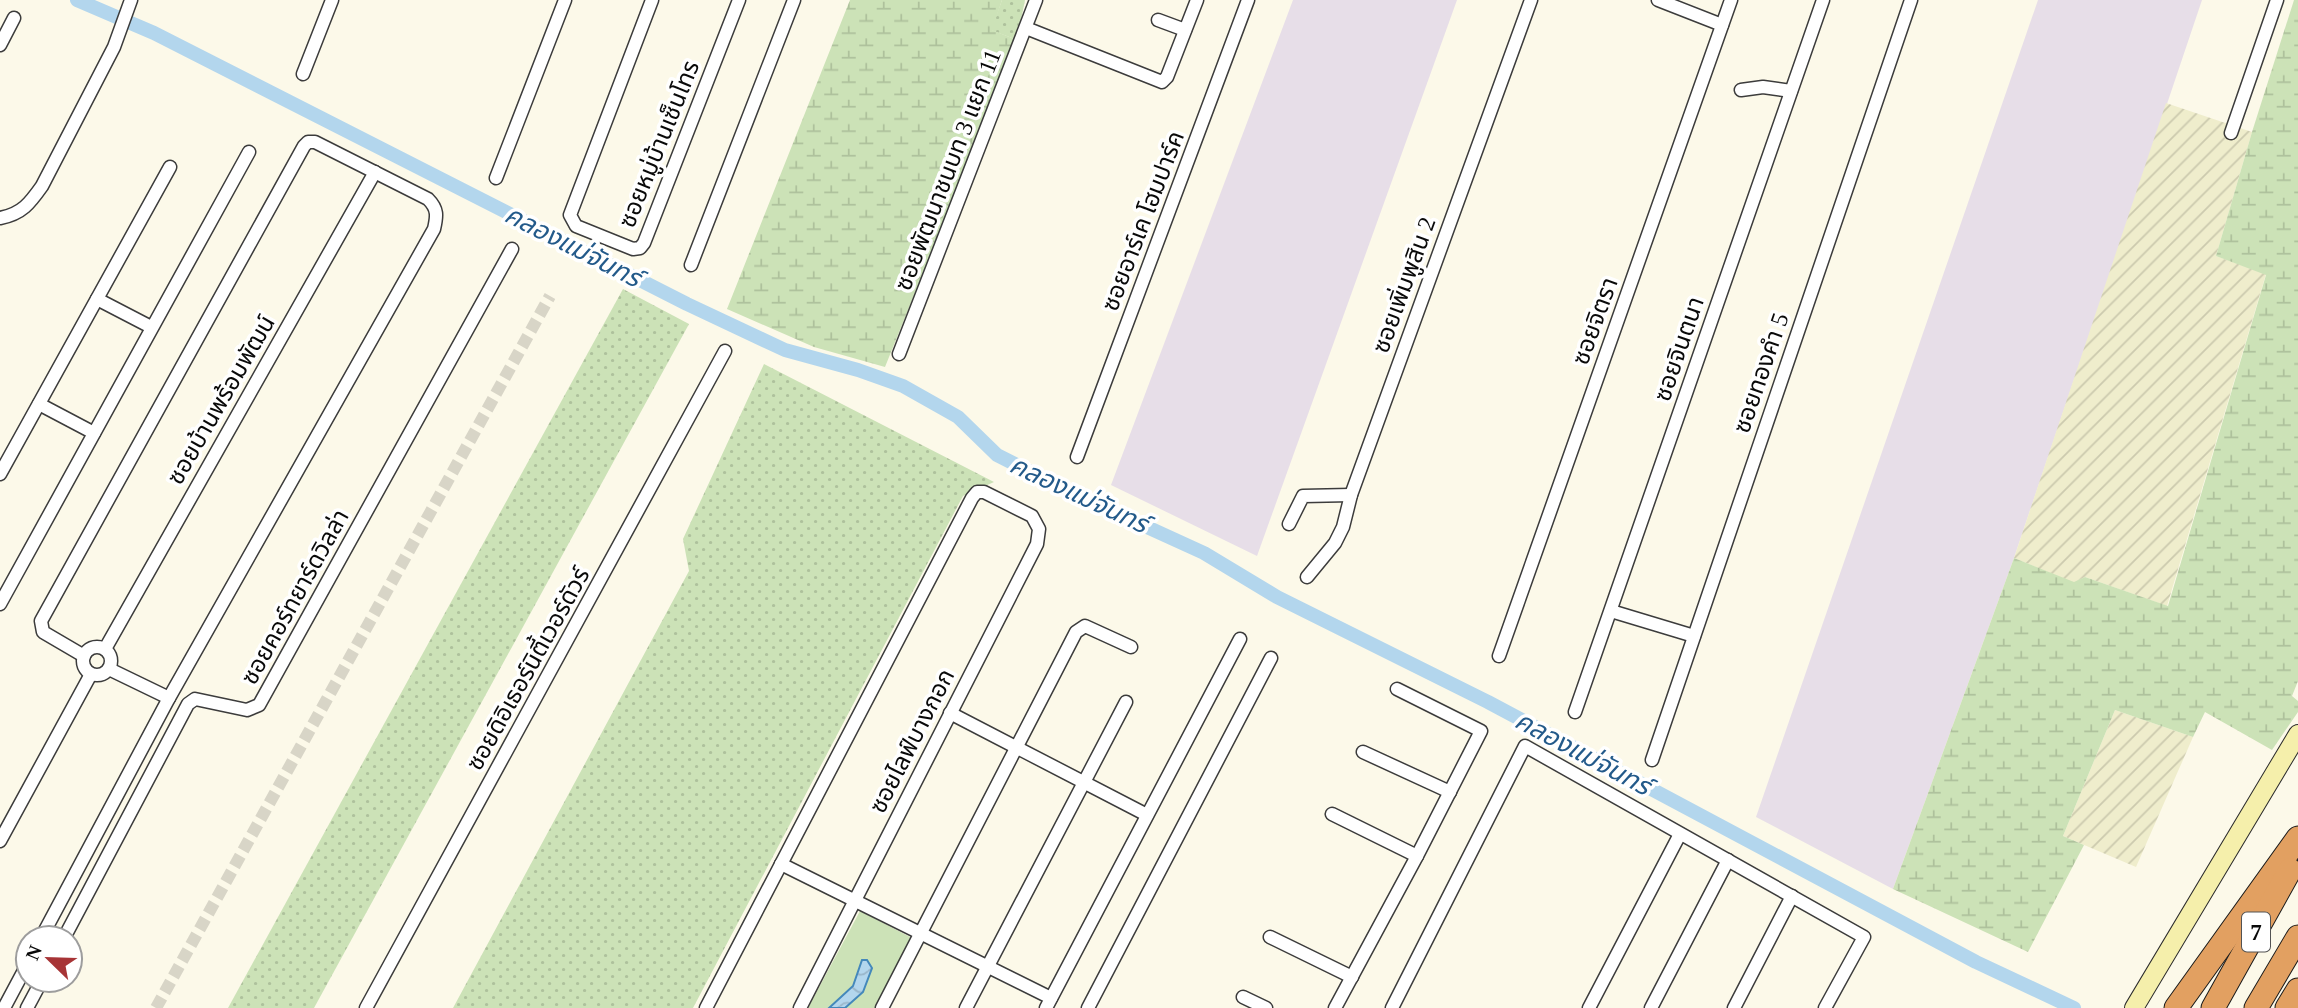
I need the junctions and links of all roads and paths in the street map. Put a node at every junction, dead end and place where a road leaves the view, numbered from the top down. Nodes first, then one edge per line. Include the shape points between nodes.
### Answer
1 (332, 0) edge
2 (565, 0) edge
3 (652, 0) edge
4 (739, 0) edge
5 (794, 0) edge
6 (1036, 0) edge
7 (1197, 0) edge
8 (1248, 0) edge
9 (1531, 0) edge
10 (1658, 0) edge
11 (1731, 0) edge
12 (1823, 0) edge
13 (1911, 0) edge
14 (2277, 0) edge
15 (130, 2) edge
16 (14, 18) dead end
17 (1158, 20) dead end
18 (1722, 25) junction
19 (1026, 28) junction
20 (1185, 30) junction
21 (0, 45) edge
22 (303, 74) dead end
23 (1741, 90) dead end
24 (1791, 91) junction
25 (2231, 133) dead end
26 (248, 152) dead end
27 (170, 167) dead end
28 (375, 172) junction
29 (496, 177) dead end
30 (0, 218) edge
31 (512, 249) dead end
32 (691, 265) dead end
33 (97, 299) junction
34 (151, 327) junction
35 (726, 351) dead end
36 (899, 354) dead end
37 (39, 404) junction
38 (94, 433) junction
39 (1077, 457) dead end
40 (0, 474) edge
41 (1351, 495) junction
42 (1289, 524) dead end
43 (1307, 577) dead end
44 (0, 603) edge
45 (1611, 611) junction
46 (1694, 636) junction
47 (1240, 639) dead end
48 (1131, 647) dead end
49 (105, 649) junction
50 (84, 656) junction
51 (1499, 656) dead end
52 (1271, 658) dead end
53 (109, 669) junction
54 (91, 674) junction
55 (1397, 689) dead end
56 (169, 698) junction
57 (1126, 702) dead end
58 (950, 712) junction
59 (1575, 712) dead end
60 (2298, 734) edge
61 (1018, 748) junction
62 (1363, 752) dead end
63 (1651, 760) dead end
64 (1084, 782) junction
65 (1450, 792) junction
66 (1332, 814) dead end
67 (1147, 815) junction
68 (1680, 834) junction
69 (2298, 838) edge
70 (0, 841) edge
71 (1418, 856) junction
72 (2298, 856) edge
73 (1728, 860) junction
74 (781, 864) junction
75 (1792, 896) junction
76 (854, 901) junction
77 (48, 924) edge
78 (71, 924) edge
79 (921, 934) junction
80 (1270, 937) dead end
81 (2298, 937) edge
82 (987, 967) junction
83 (1352, 976) junction
84 (14, 989) edge
85 (2298, 990) edge
86 (1243, 997) dead end
87 (2298, 998) edge
88 (1048, 1003) edge
89 (2136, 1004) edge
90 (4, 1008) edge
91 (366, 1008) edge
92 (706, 1008) edge
93 (800, 1008) edge
94 (882, 1008) edge
95 (966, 1008) edge
96 (1088, 1008) edge
97 (1266, 1008) edge
98 (1335, 1008) edge
99 (1392, 1008) edge
100 (1589, 1008) edge
101 (1651, 1008) edge
102 (1734, 1008) edge
103 (1825, 1008) edge
104 (2176, 1008) edge
105 (2213, 1008) edge
106 (2256, 1008) edge
107 (2287, 1008) edge
108 (2294, 1008) edge

1 - 22 street
2 - 29 street
3 - 4 street, ซอยหมู่บ้านเซ็นโทร via 570,215 576,226 633,249 644,243
5 - 32 street
6 - 19 street, ซอยพัฒนาชนบท 3 แยก 11
7 - 20 street
8 - 39 street, ซอยอาร์เค โฮมปาร์ค
9 - 41 street, ซอยเพิ่มพูสิน 2
10 - 18 street
11 - 18 street, ซอยจิตรา
12 - 24 street, ซอยจินตนา
13 - 46 street, ซอยทองคำ 5
14 - 25 street
15 - 30 street via 114,47 41,186 27,207
16 - 21 street
17 - 20 street
18 - 51 street, ซอยจิตรา
19 - 20 street via 1157,82 1165,81
19 - 36 street, ซอยพัฒนาชนบท 3 แยก 11
23 - 24 street
24 - 45 street, ซอยจินตนา
26 - 34 street
27 - 33 street
28 - 49 street, ซอยบ้านพร้อมพัฒน์
28 - 50 street via 315,142 308,142 300,152 41,621 43,632
28 - 56 street via 428,199 435,206 434,229
31 - 78 street, ซอยคอร์ทยาร์ดวิลล่า via 259,705 247,710 195,699 188,704
33 - 34 street
33 - 37 street
34 - 38 street
35 - 91 street, ซอยดิอิเธอร์นิตี้เวอร์ดัวร์
37 - 38 street
37 - 40 street
38 - 44 street
41 - 42 street via 1303,496
41 - 43 street, ซอยเพิ่มพูสิน 2 via 1339,535
45 - 46 street
45 - 59 street, ซอยจินตนา
46 - 63 street, ซอยทองคำ 5
47 - 67 street
48 - 61 street via 1081,627
49 - 50 street via 95,647
49 - 53 street via 111,661
50 - 54 street via 83,664
52 - 96 street
53 - 54 street
53 - 56 street
54 - 70 street
55 - 65 street via 1481,731
56 - 77 street
57 - 64 street
58 - 61 street
58 - 74 street, ซอยไลฟ์บางกอก via 1037,544 1039,529 1032,516 984,492 972,498
58 - 76 street, ซอยไลฟ์บางกอก
60 - 89 main road
61 - 64 street
61 - 79 street
62 - 65 street
64 - 67 street
64 - 82 street
65 - 71 street
66 - 71 street
67 - 88 street
68 - 73 street
68 - 99 street via 1525,746
68 - 100 street
69 - 104 highway
71 - 83 street
72 - 105 highway, 7
73 - 75 street
73 - 101 street
74 - 76 street
74 - 92 street
75 - 102 street
75 - 103 street via 1864,937
76 - 79 street
76 - 93 street, ซอยไลฟ์บางกอก
79 - 82 street
79 - 94 street
80 - 83 street
81 - 106 highway, 7
82 - 88 street
82 - 95 street
83 - 98 street
84 - 90 street
85 - 107 highway
86 - 97 street
87 - 108 highway

